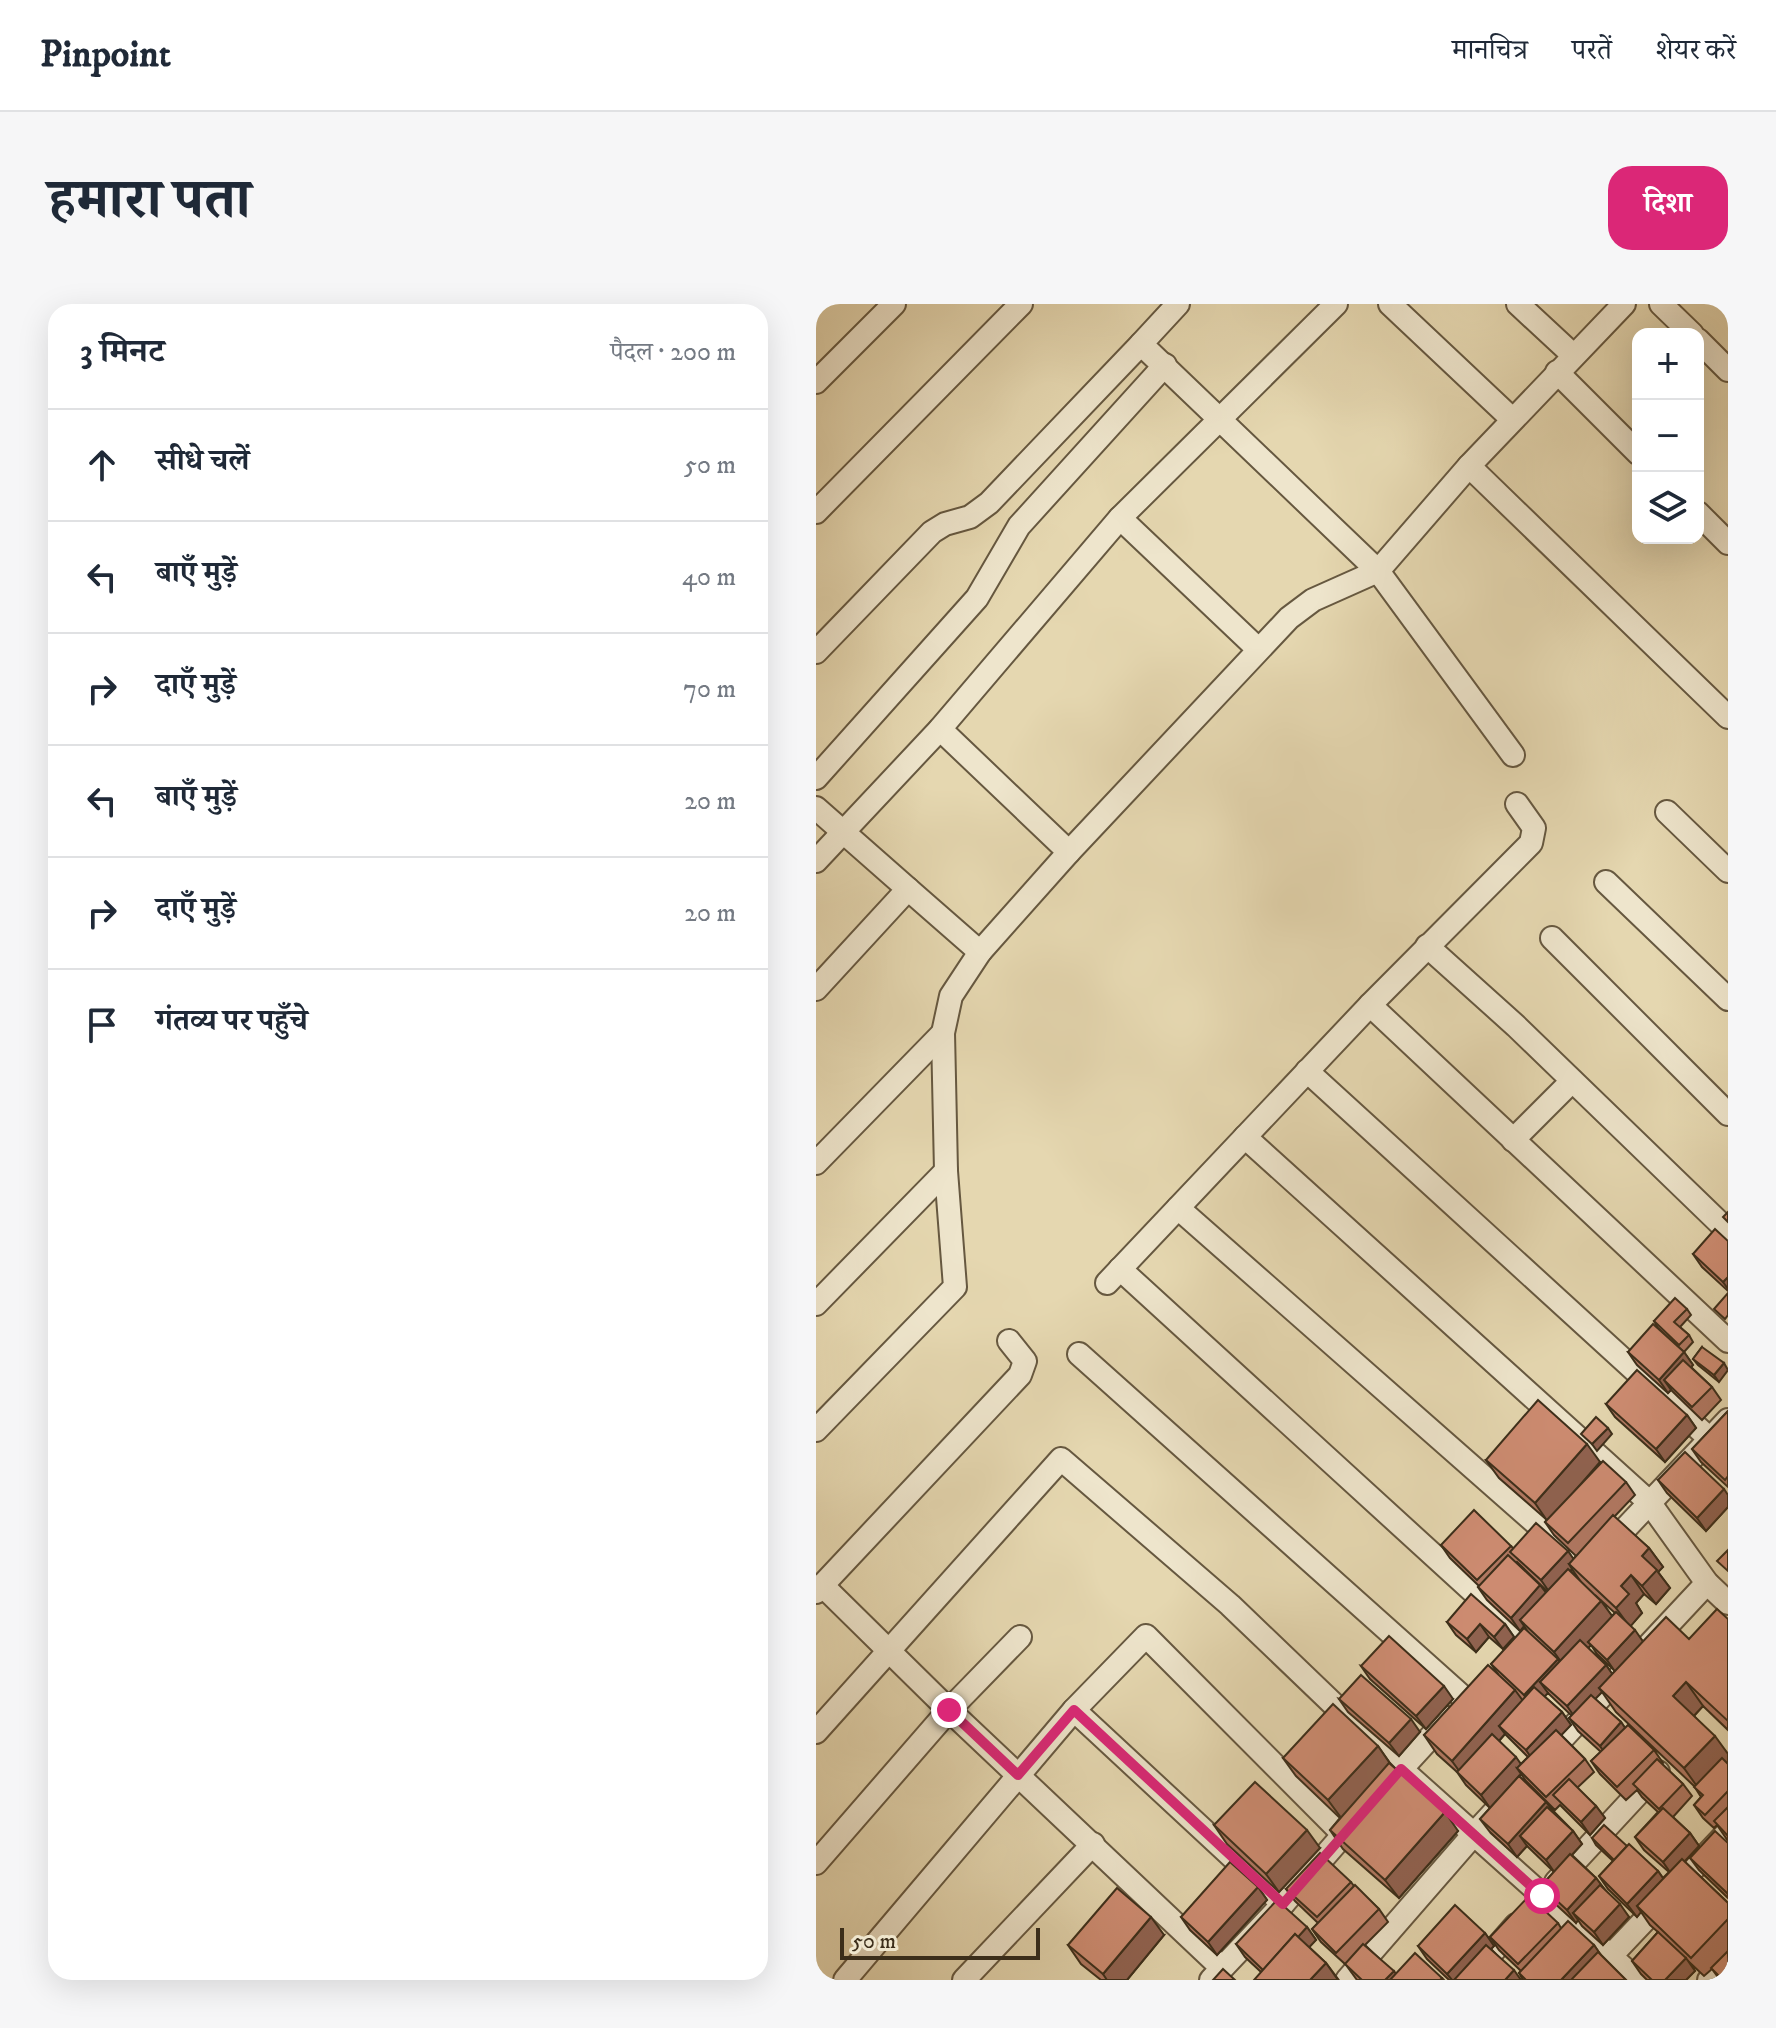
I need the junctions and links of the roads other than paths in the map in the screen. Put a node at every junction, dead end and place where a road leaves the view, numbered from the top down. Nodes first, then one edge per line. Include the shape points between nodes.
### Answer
1 (894, 304) edge
2 (1021, 304) edge
3 (1178, 304) edge
4 (1336, 304) edge
5 (1390, 304) edge
6 (1518, 304) edge
7 (1624, 304) edge
8 (1661, 304) edge
9 (1686, 328) edge
10 (1141, 344) junction
11 (1704, 346) edge
12 (1573, 355) junction
13 (1165, 365) junction
14 (1728, 370) edge
15 (1557, 372) junction
16 (816, 382) edge
17 (1220, 417) junction
18 (1512, 419) junction
19 (1632, 447) edge
20 (1469, 466) junction
21 (816, 512) edge
22 (1120, 518) junction
23 (1704, 519) edge
24 (1728, 543) edge
25 (1378, 571) junction
26 (1258, 649) junction
27 (816, 652) edge
28 (1728, 717) edge
29 (940, 729) junction
30 (1513, 755) dead end
31 (816, 778) edge
32 (1517, 804) dead end
33 (816, 808) edge
34 (1667, 812) dead end
35 (843, 833) junction
36 (1069, 852) junction
37 (816, 861) edge
38 (1728, 871) edge
39 (1606, 882) dead end
40 (908, 889) junction
41 (1552, 938) dead end
42 (1427, 946) junction
43 (980, 952) junction
44 (816, 989) edge
45 (1728, 999) edge
46 (1370, 1005) junction
47 (943, 1033) junction
48 (1307, 1071) junction
49 (1572, 1081) junction
50 (1728, 1114) edge
51 (1245, 1137) junction
52 (1513, 1140) junction
53 (816, 1163) edge
54 (946, 1171) junction
55 (1178, 1208) junction
56 (1728, 1231) edge
57 (816, 1304) edge
58 (1009, 1341) dead end
59 (1728, 1341) edge
60 (1079, 1354) dead end
61 (1728, 1420) edge
62 (816, 1430) edge
63 (1710, 1439) junction
64 (1649, 1502) junction
65 (1707, 1583) junction
66 (819, 1588) edge
67 (1728, 1603) edge
68 (1020, 1637) dead end
69 (888, 1651) junction
70 (1505, 1659) edge
71 (1485, 1679) edge
72 (1466, 1700) junction
73 (949, 1710) junction
74 (1074, 1710) junction
75 (816, 1732) edge
76 (1664, 1766) edge
77 (1401, 1769) junction
78 (1018, 1775) junction
79 (1728, 1832) edge
80 (1474, 1834) junction
81 (1344, 1835) junction
82 (1093, 1844) junction
83 (816, 1863) edge
84 (1542, 1896) junction
85 (1283, 1904) junction
86 (1610, 1956) junction
87 (1728, 1960) edge
88 (1217, 1974) edge
89 (845, 1980) edge
90 (964, 1980) edge
91 (1347, 1980) edge
92 (1468, 1980) edge
93 (1588, 1980) edge
94 (1637, 1980) edge
95 (1709, 1980) edge

1 - 16 street
2 - 21 street
3 - 10 street
4 - 17 street
5 - 18 street
6 - 12 street
7 - 12 street
8 - 9 street
10 - 13 street
10 - 27 street via 989,503 932,532
11 - 14 street
12 - 15 street
13 - 17 street
13 - 31 street via 1019,526 977,598
15 - 18 street
15 - 19 street
17 - 22 street
17 - 25 street
18 - 20 street
20 - 25 street
20 - 28 street
22 - 26 street
22 - 29 street
23 - 24 street
25 - 26 street via 1300,607
25 - 30 street
26 - 36 street
29 - 35 street
29 - 36 street
32 - 42 street via 1534,828 1531,843
33 - 35 street
34 - 38 street
35 - 37 street
35 - 40 street
36 - 43 street
39 - 45 street
40 - 43 street
40 - 44 street
41 - 50 street
42 - 46 street
42 - 49 street
43 - 47 street via 951,996
46 - 48 street
46 - 52 street
47 - 53 street
47 - 54 street
48 - 51 street
48 - 63 street
49 - 52 street
49 - 56 street
51 - 55 street
51 - 64 street
52 - 59 street
54 - 57 street
54 - 62 street via 955,1287
55 - 64 street via 1582,1575
55 - 70 street via 1114,1276 1529,1632
58 - 66 street via 1025,1361 1020,1375
60 - 72 street
61 - 63 street
63 - 64 street
64 - 65 street
65 - 67 street
65 - 80 street
66 - 69 street
68 - 73 street
69 - 73 street
69 - 75 street
69 - 77 street via 1061,1459 1230,1605
71 - 72 street
72 - 77 street
73 - 78 street
73 - 83 street
74 - 78 street
74 - 81 street via 1146,1636
74 - 85 street
76 - 84 street
77 - 80 street
77 - 81 street
78 - 82 street
78 - 89 street
79 - 86 street
80 - 84 street
80 - 91 street
81 - 85 street
82 - 88 street
82 - 90 street
84 - 86 street
84 - 92 street
85 - 88 street
86 - 93 street
86 - 94 street
87 - 95 street

